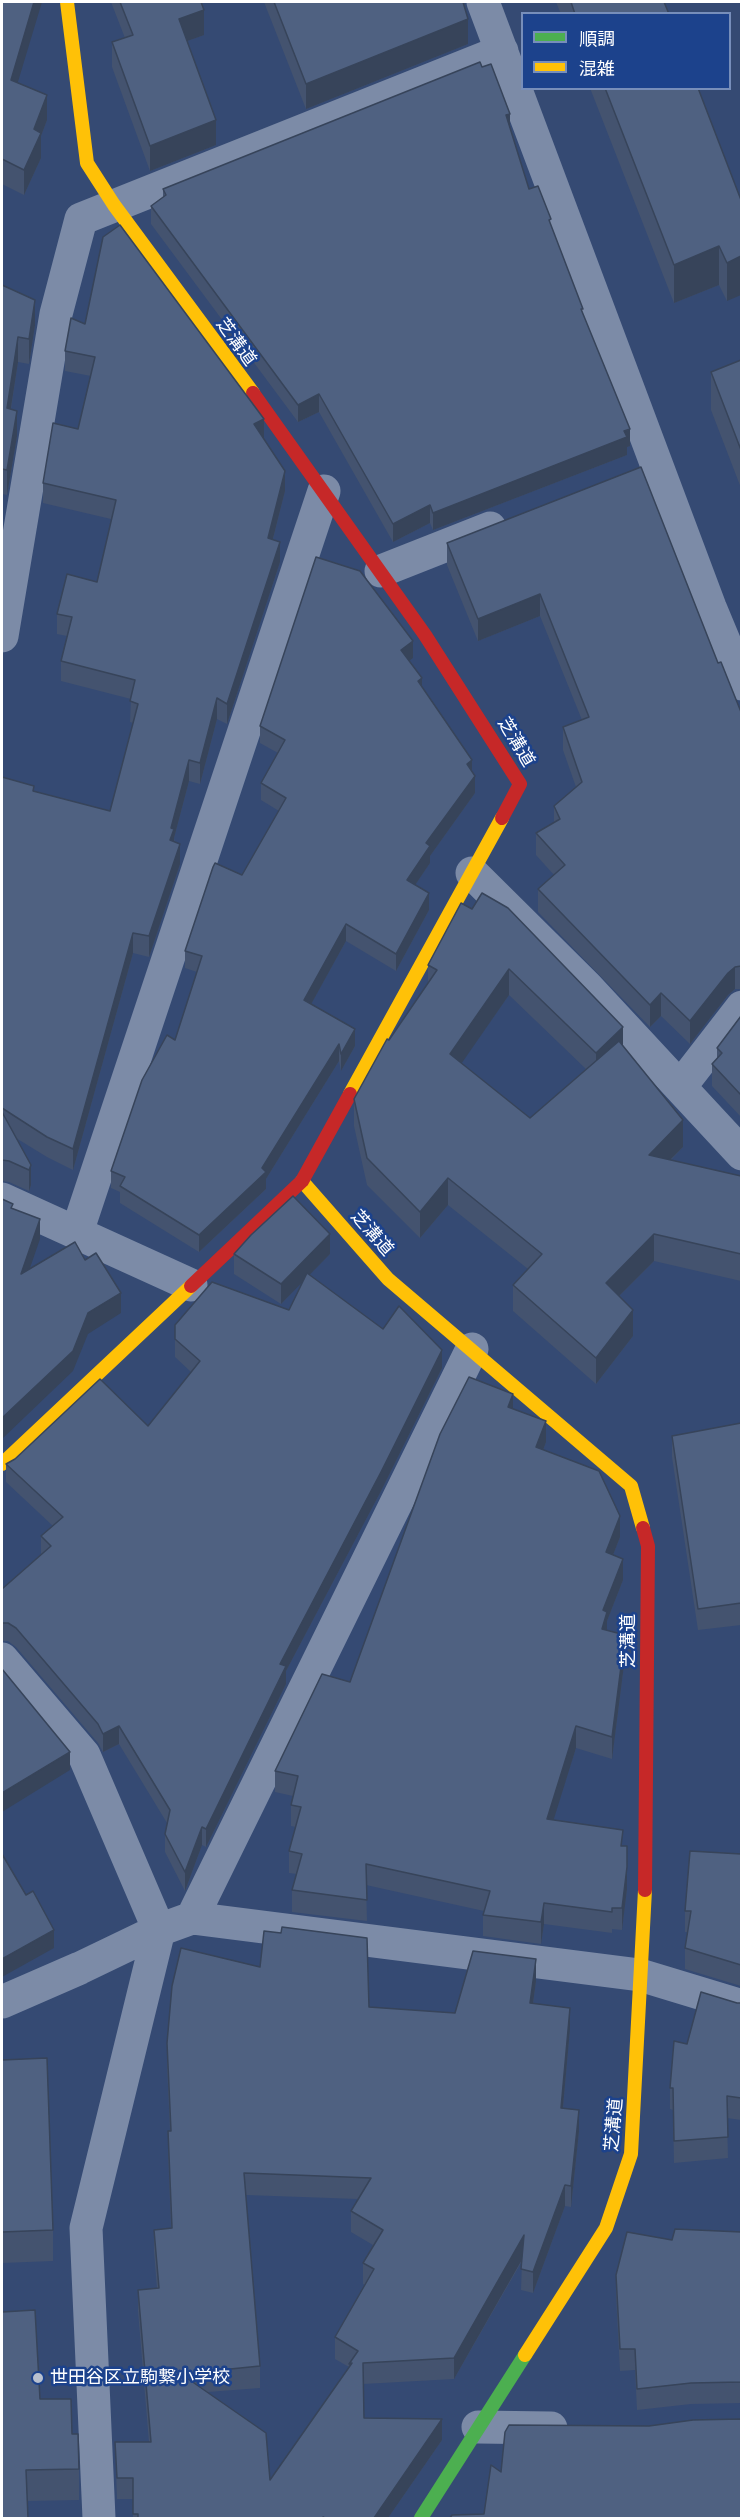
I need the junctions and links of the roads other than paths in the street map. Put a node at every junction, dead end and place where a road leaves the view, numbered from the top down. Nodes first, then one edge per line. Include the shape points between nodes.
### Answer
1 (67, 2) edge
2 (483, 2) edge
3 (502, 51) junction
4 (114, 205) junction
5 (657, 463) junction
6 (624, 476) edge
7 (324, 491) junction
8 (513, 519) edge
9 (381, 571) junction
10 (2, 636) edge
11 (741, 684) edge
12 (472, 873) junction
13 (741, 1007) edge
14 (680, 1087) junction
15 (741, 1154) edge
16 (302, 1181) junction
17 (2, 1199) edge
18 (77, 1232) junction
19 (191, 1285) junction
20 (472, 1349) junction
21 (2, 1464) edge
22 (2, 1659) edge
23 (192, 1918) junction
24 (159, 1930) junction
25 (640, 1975) junction
26 (2, 2002) edge
27 (741, 2006) edge
28 (478, 2427) junction
29 (581, 2428) edge
30 (99, 2518) edge
31 (421, 2518) edge

1 - 4 street, 芝溝道 via 87,163
2 - 3 street
3 - 4 street
3 - 5 street
4 - 7 street, 芝溝道
4 - 10 street via 81,219 43,307
5 - 6 street
5 - 11 street
7 - 9 street, 芝溝道
7 - 18 street
8 - 9 street
9 - 12 street, 芝溝道 via 475,708 520,784
12 - 14 street via 587,987
12 - 16 street, 芝溝道
13 - 14 street
14 - 15 street
16 - 19 street
16 - 20 street, 芝溝道 via 388,1279
17 - 18 street
18 - 19 street
19 - 21 street
20 - 23 street
20 - 25 street, 芝溝道 via 631,1486 648,1546 645,1927
22 - 24 street via 84,1755
23 - 24 street
23 - 25 street
24 - 26 street
24 - 30 street via 86,2228
25 - 27 street
25 - 28 street, 芝溝道 via 632,2154 606,2228
28 - 29 street
28 - 31 street, 芝溝道

